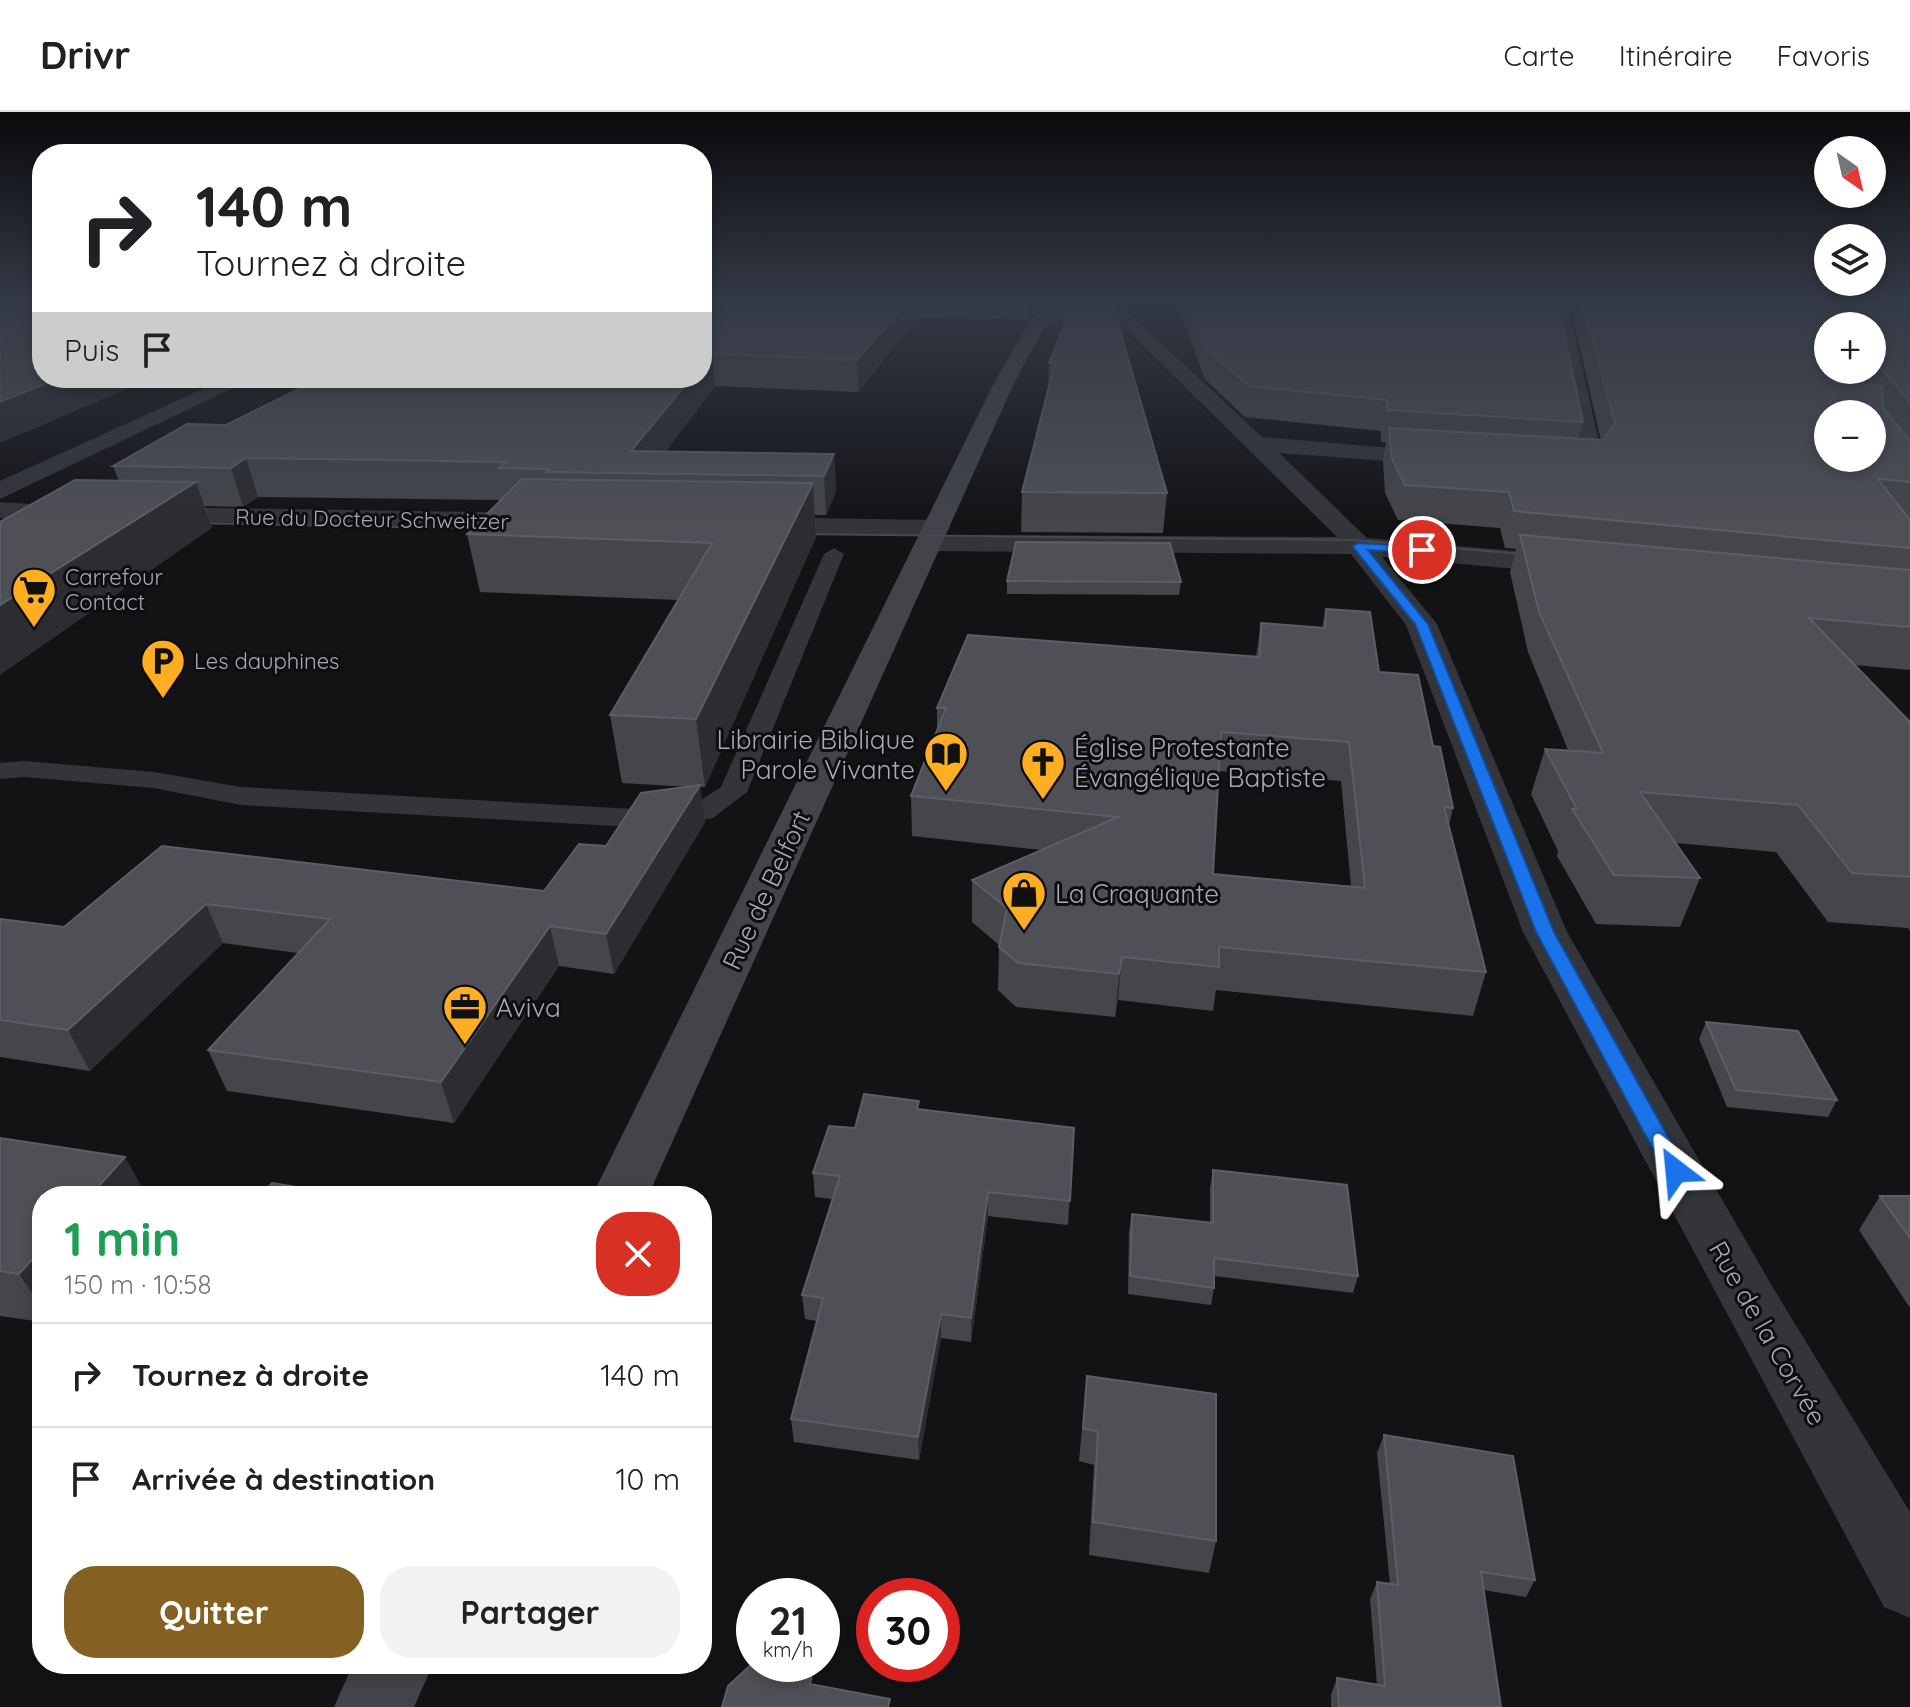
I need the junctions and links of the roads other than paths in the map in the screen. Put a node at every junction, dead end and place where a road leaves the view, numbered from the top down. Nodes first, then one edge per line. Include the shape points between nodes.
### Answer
1 (1011, 373) edge
2 (1183, 373) edge
3 (1572, 373) edge
4 (222, 388) edge
5 (1258, 444) junction
6 (1469, 460) edge
7 (1533, 465) edge
8 (0, 491) edge
9 (0, 510) edge
10 (572, 522) edge
11 (115, 526) junction
12 (0, 537) edge
13 (553, 546) edge
14 (1358, 546) junction
15 (920, 547) junction
16 (847, 555) joint
17 (1600, 568) edge
18 (0, 771) edge
19 (625, 1186) edge
20 (1910, 1581) edge
21 (389, 1674) edge
22 (374, 1707) edge

1 - 15 main road, Rue de Belfort
2 - 5 street, Rue de la Corvée
3 - 7 street via 1589,464
4 - 8 street
5 - 6 street
5 - 14 street, Rue de la Corvée
9 - 11 street, Rue du Docteur Schweitzer
10 - 11 street, Rue du Docteur Schweitzer
11 - 12 street, Rue du Docteur Schweitzer
11 - 13 street, Rue du Docteur Schweitzer
14 - 15 street
14 - 17 street
14 - 20 street, Rue de la Corvée via 1421,624 1545,932
15 - 16 street via 732,537
15 - 19 main road, Rue de Belfort
16 - 18 lane via 733,792 703,812 652,819 241,796 154,780
21 - 22 main road

